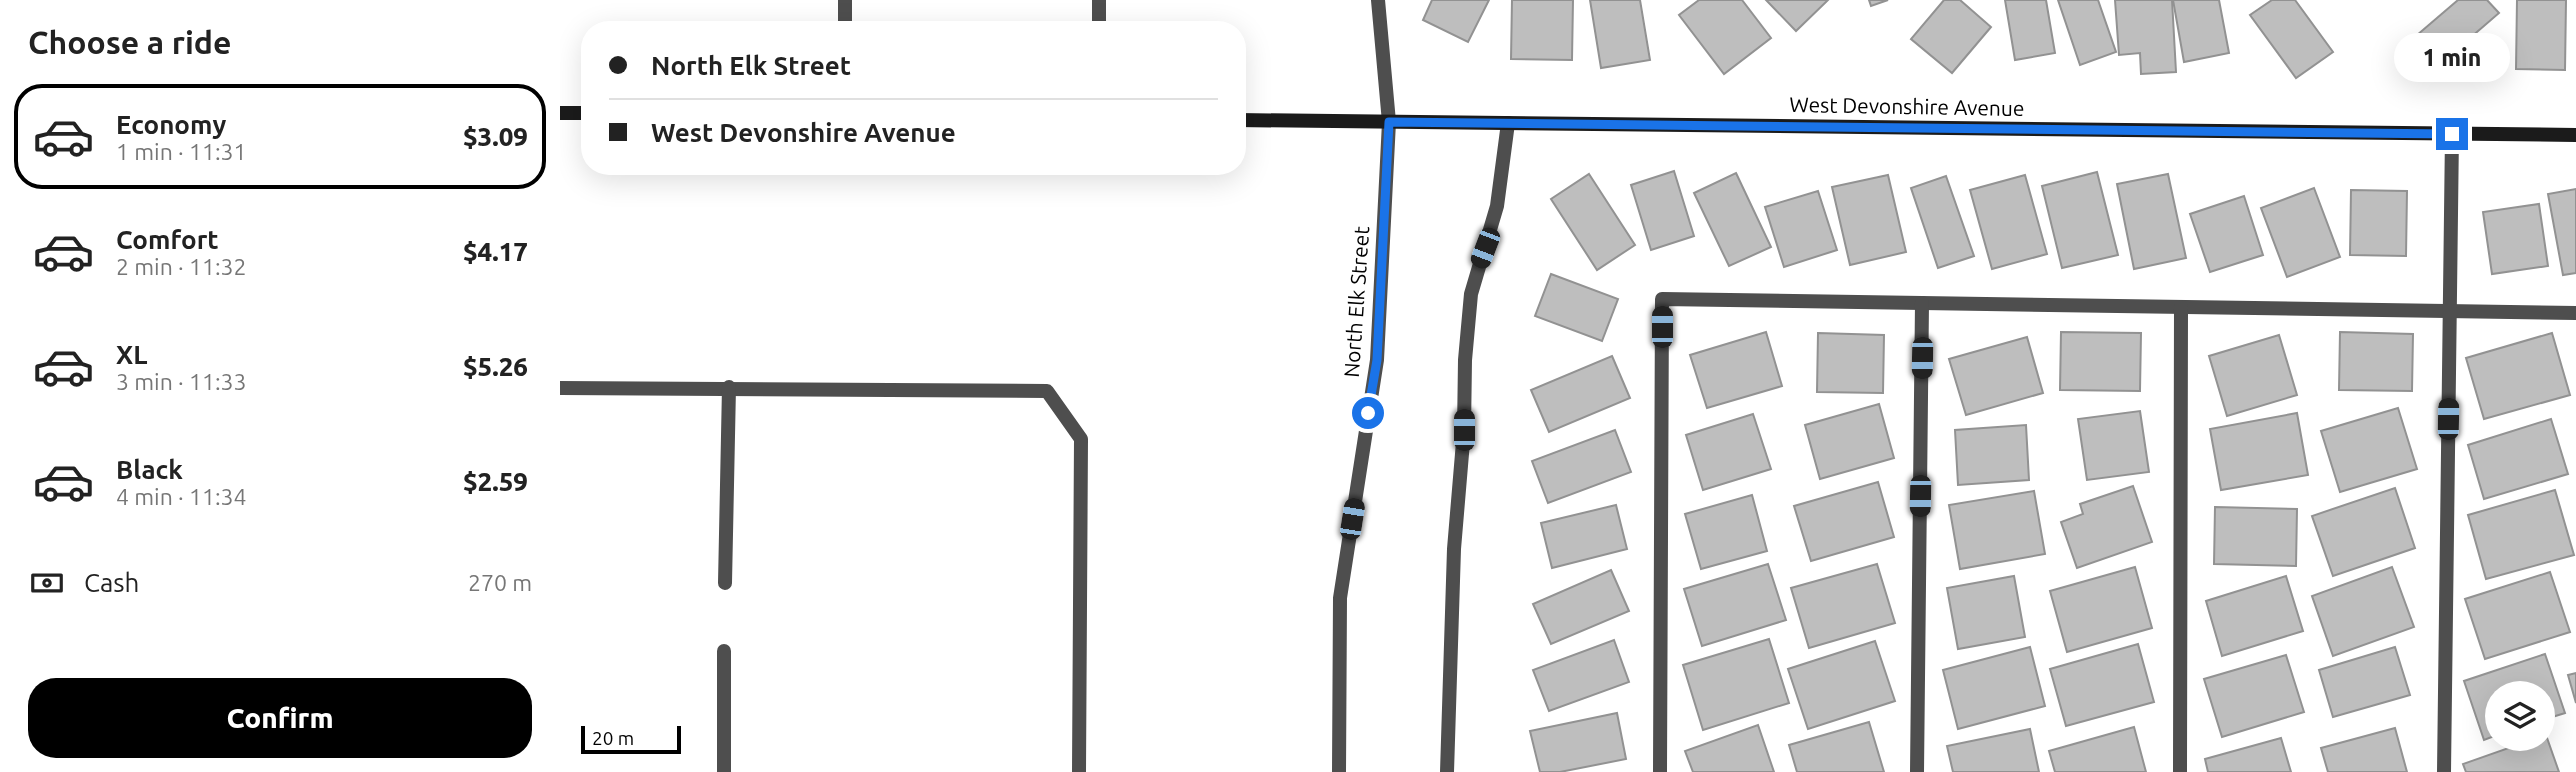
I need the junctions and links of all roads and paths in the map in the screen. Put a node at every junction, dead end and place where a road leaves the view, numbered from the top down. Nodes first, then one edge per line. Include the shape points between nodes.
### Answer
1 (845, 0) edge
2 (1099, 0) edge
3 (1378, 0) edge
4 (845, 21) edge
5 (1099, 21) edge
6 (560, 113) edge
7 (581, 113) edge
8 (1246, 121) edge
9 (1389, 122) junction
10 (1508, 123) junction
11 (2452, 134) junction
12 (2576, 135) edge
13 (1922, 303) junction
14 (2181, 307) junction
15 (2449, 311) junction
16 (2576, 313) edge
17 (560, 387) edge
18 (729, 387) junction
19 (725, 583) dead end
20 (724, 651) dead end
21 (723, 772) edge
22 (1079, 772) edge
23 (1339, 772) edge
24 (1447, 772) edge
25 (1660, 772) edge
26 (1917, 772) edge
27 (2180, 772) edge
28 (2444, 772) edge

1 - 4 street
2 - 5 street
3 - 9 street, North Elk Street
6 - 7 street
8 - 9 street, West Devonshire Avenue
9 - 10 street, West Devonshire Avenue
9 - 23 street, North Elk Street via 1377,360 1340,598
10 - 11 street, West Devonshire Avenue
10 - 24 street via 1497,206 1471,294 1454,549
11 - 12 street, West Devonshire Avenue
11 - 15 street
13 - 14 street
13 - 25 street via 1662,299
13 - 26 street
14 - 15 street
14 - 27 street
15 - 16 street
15 - 28 street
17 - 18 street
18 - 19 street
18 - 22 street via 1048,391 1081,439
20 - 21 street

